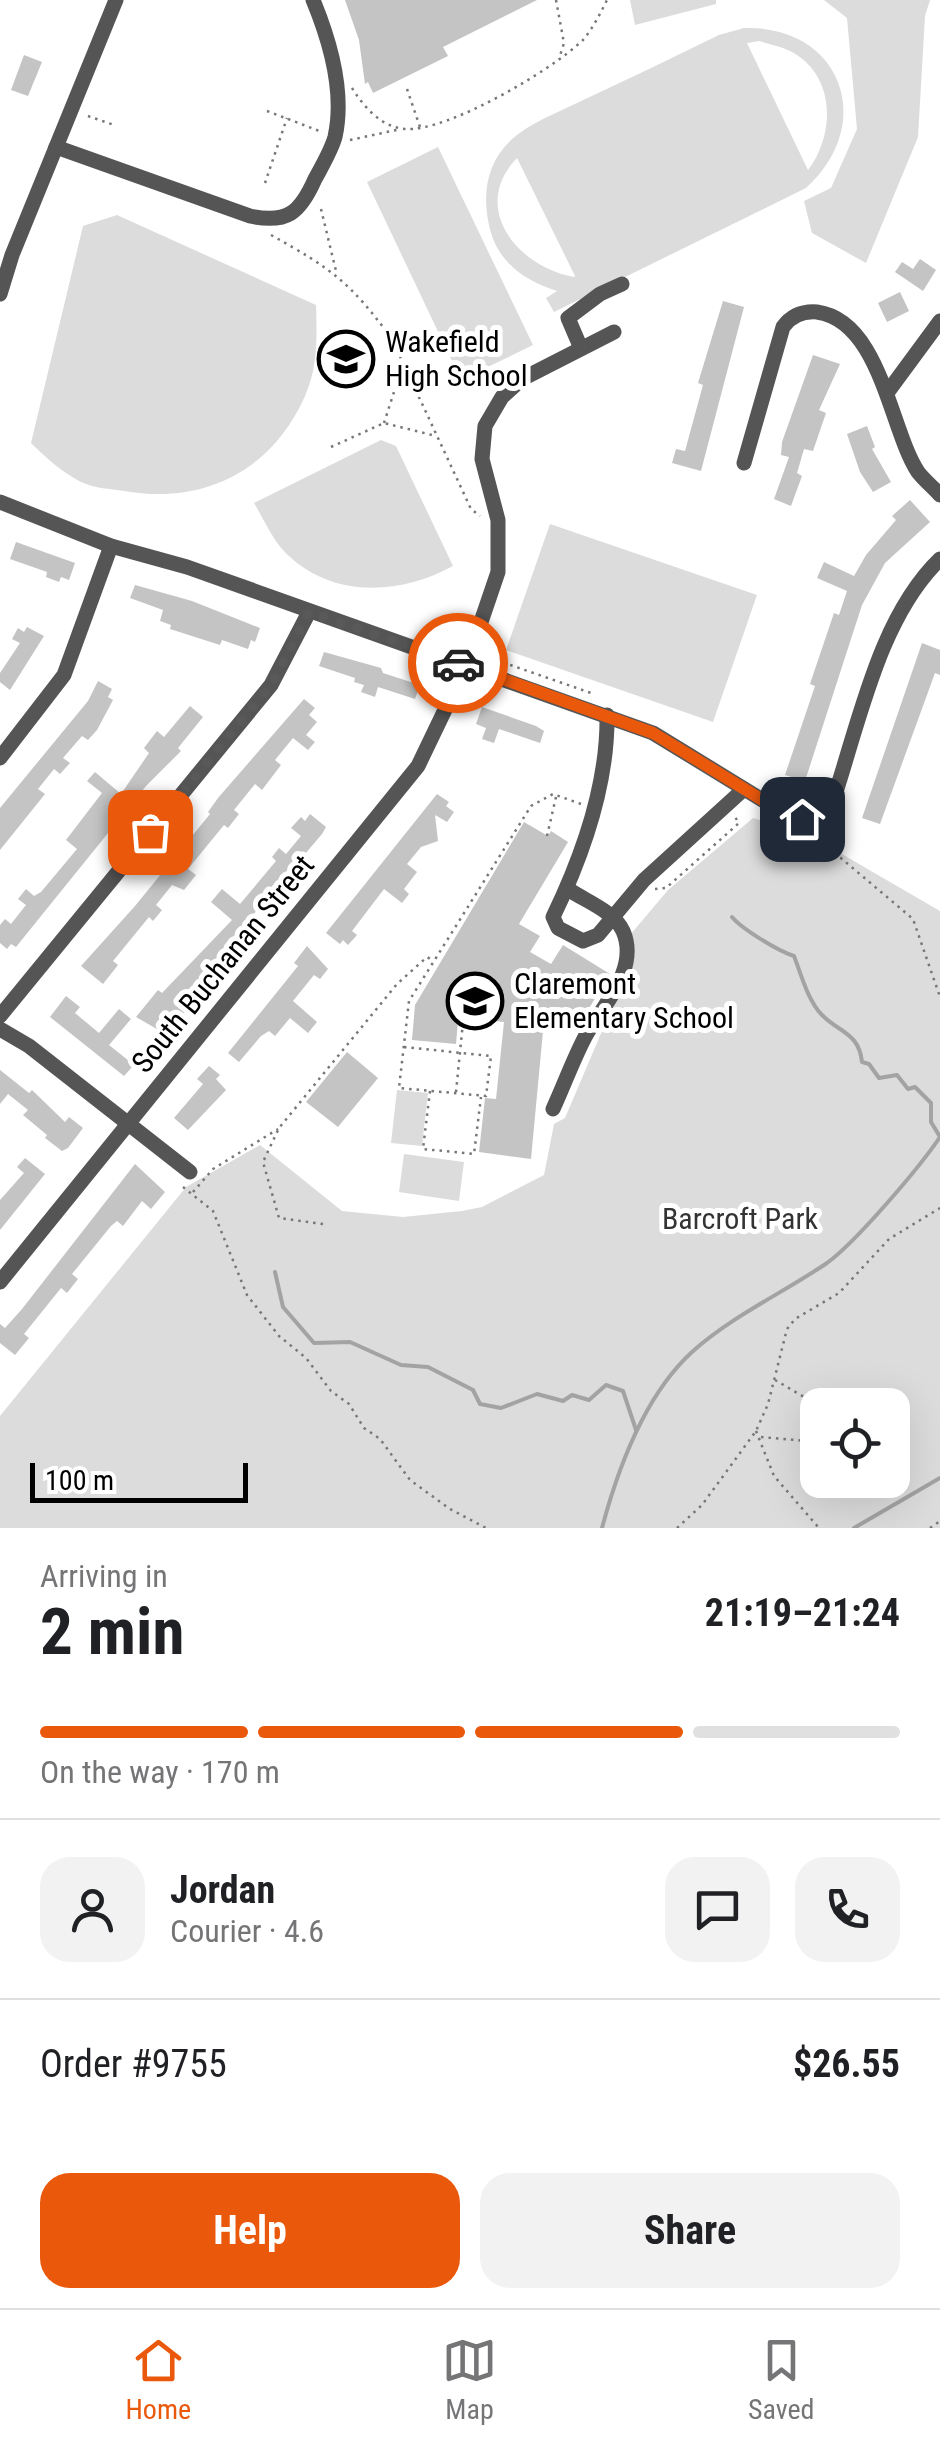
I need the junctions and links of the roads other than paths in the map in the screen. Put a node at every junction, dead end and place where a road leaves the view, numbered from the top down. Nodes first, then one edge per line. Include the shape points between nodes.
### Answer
1 (116, 0) edge
2 (313, 0) edge
3 (56, 147) junction
4 (622, 284) dead end
5 (0, 294) edge
6 (940, 321) edge
7 (614, 332) dead end
8 (580, 346) junction
9 (887, 393) junction
10 (744, 463) dead end
11 (940, 495) edge
12 (0, 502) edge
13 (112, 546) junction
14 (940, 559) edge
15 (309, 612) junction
16 (466, 666) junction
17 (606, 716) junction
18 (0, 758) edge
19 (744, 789) junction
20 (568, 889) junction
21 (612, 916) junction
22 (0, 1016) edge
23 (0, 1029) edge
24 (553, 1109) dead end
25 (129, 1124) junction
26 (190, 1172) dead end
27 (0, 1282) edge

1 - 3 street
2 - 3 street via 334,68 335,136 302,205 290,214 272,221 250,216
3 - 5 street
4 - 8 street via 568,318
6 - 9 street
7 - 8 street, South Buchanan Street
8 - 16 street, South Buchanan Street via 522,379 485,426 482,459 500,547
9 - 10 street via 863,342 828,316 814,312 789,319
9 - 11 street via 918,471
12 - 13 street
13 - 15 street
13 - 18 street via 64,675
14 - 19 street via 898,612 834,798 819,817 787,815
15 - 16 street
15 - 22 street via 272,684
16 - 17 street
16 - 25 street, South Buchanan Street via 418,766
17 - 19 street via 653,733
17 - 20 street via 602,781
19 - 21 street
20 - 21 street
20 - 21 street via 553,917 558,928 590,940
21 - 24 street via 624,933 624,968
23 - 25 street
25 - 26 street
25 - 27 street, South Buchanan Street

